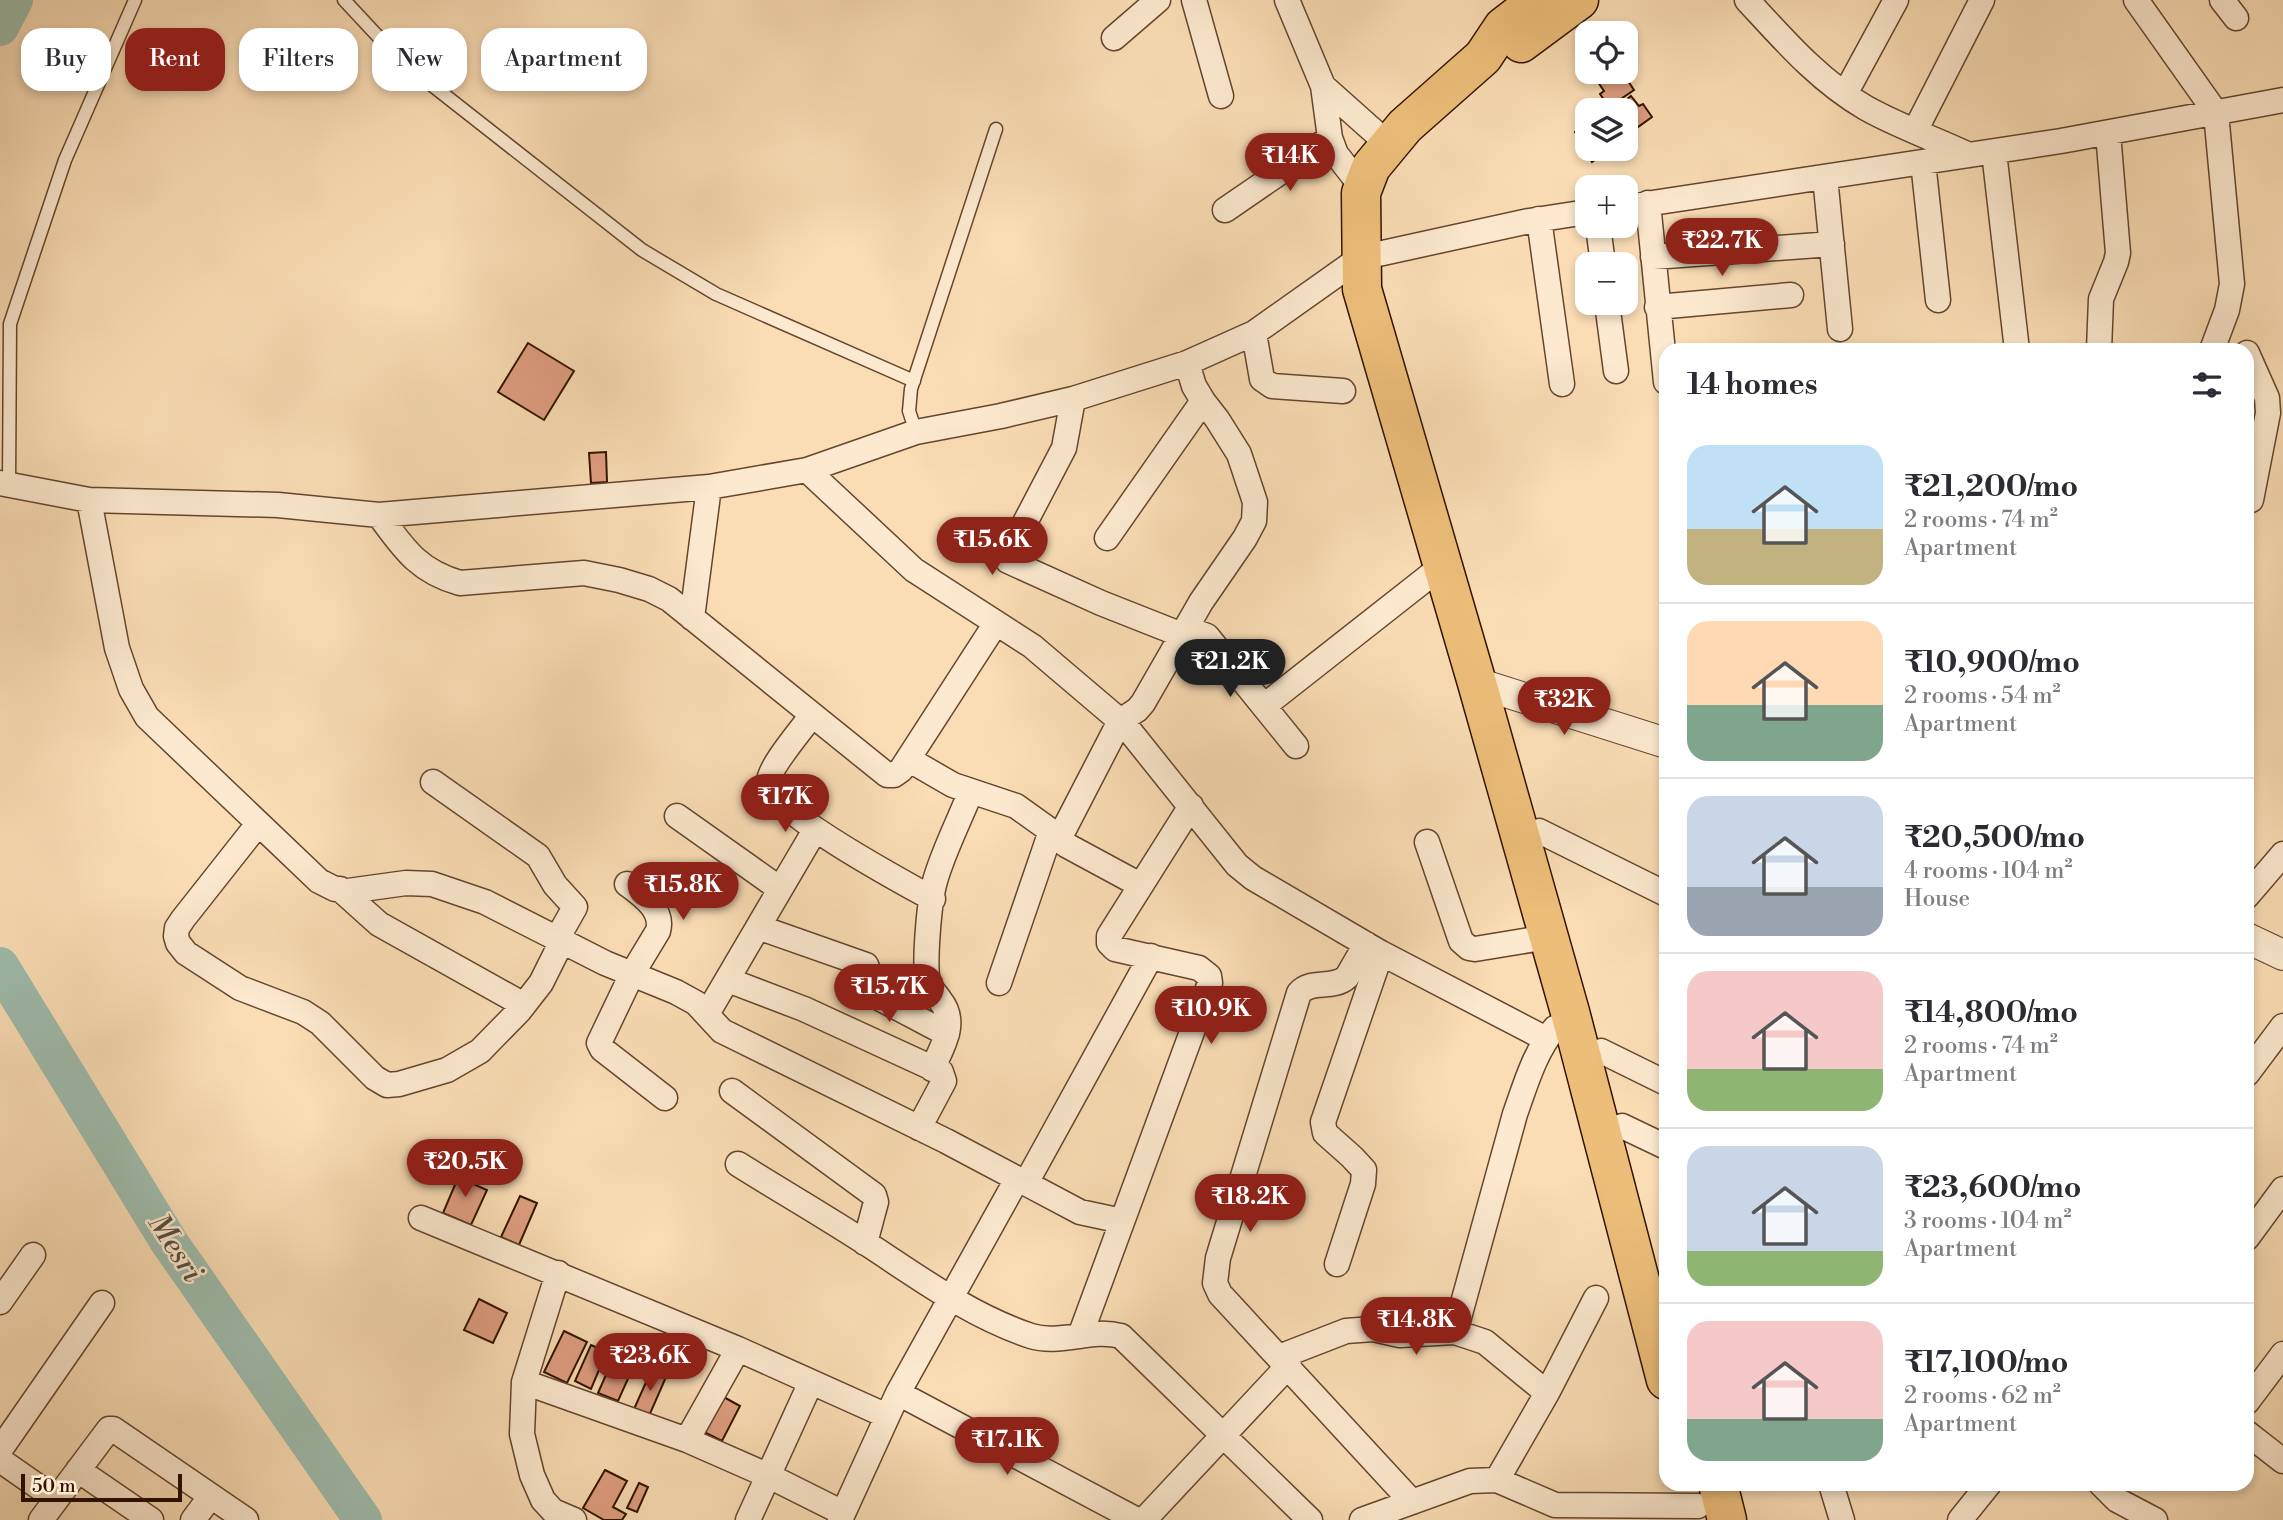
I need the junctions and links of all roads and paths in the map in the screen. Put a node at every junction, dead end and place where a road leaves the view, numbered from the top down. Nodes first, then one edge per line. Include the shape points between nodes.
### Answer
1 (135, 0) edge
2 (344, 0) edge
3 (1157, 0) edge
4 (1194, 0) edge
5 (1287, 0) edge
6 (1538, 0) edge
7 (1579, 0) edge
8 (1746, 0) edge
9 (1896, 0) edge
10 (1982, 0) edge
11 (2136, 0) edge
12 (1114, 38) dead end
13 (1483, 57) junction
14 (1323, 86) junction
15 (1845, 94) junction
16 (1221, 96) dead end
17 (2283, 100) edge
18 (2216, 113) junction
19 (996, 130) dead end
20 (1915, 131) junction
21 (2108, 133) junction
22 (1330, 138) junction
23 (1388, 144) junction
24 (1994, 152) junction
25 (1969, 155) junction
26 (1923, 162) junction
27 (1825, 177) junction
28 (1362, 187) junction
29 (1638, 205) edge
30 (1638, 208) edge
31 (1225, 210) dead end
32 (1575, 214) edge
33 (1539, 219) junction
34 (1832, 244) junction
35 (1364, 248) junction
36 (1653, 257) junction
37 (1791, 295) dead end
38 (1938, 300) dead end
39 (1657, 307) junction
40 (1609, 315) edge
41 (2222, 324) junction
42 (1840, 329) dead end
43 (1254, 333) junction
44 (1661, 343) edge
45 (2016, 343) edge
46 (2099, 343) edge
47 (2215, 343) edge
48 (2241, 343) edge
49 (1187, 363) junction
50 (2254, 369) edge
51 (1616, 371) dead end
52 (914, 381) junction
53 (1562, 384) dead end
54 (1343, 391) dead end
55 (1073, 399) junction
56 (1203, 401) junction
57 (916, 432) junction
58 (807, 470) junction
59 (5, 484) edge
60 (2254, 484) edge
61 (709, 487) junction
62 (89, 500) junction
63 (380, 515) junction
64 (1108, 538) dead end
65 (1441, 566) junction
66 (692, 618) junction
67 (996, 623) junction
68 (1184, 631) junction
69 (1488, 686) junction
70 (1264, 706) junction
71 (812, 715) junction
72 (1126, 727) junction
73 (1659, 741) edge
74 (1296, 746) dead end
75 (908, 759) junction
76 (433, 782) dead end
77 (971, 791) junction
78 (1191, 806) junction
79 (677, 816) dead end
80 (258, 824) junction
81 (815, 830) junction
82 (1539, 831) junction
83 (1055, 835) junction
84 (1427, 842) dead end
85 (2283, 854) edge
86 (627, 884) dead end
87 (1140, 885) junction
88 (2254, 888) edge
89 (340, 889) junction
90 (780, 889) junction
91 (1659, 891) edge
92 (933, 899) junction
93 (758, 927) junction
94 (1548, 937) junction
95 (559, 940) junction
96 (2254, 942) edge
97 (1374, 948) junction
98 (1151, 956) junction
99 (2283, 956) edge
100 (632, 974) junction
101 (728, 980) junction
102 (999, 983) dead end
103 (524, 1005) junction
104 (707, 1014) junction
105 (1558, 1025) junction
106 (2283, 1026) edge
107 (947, 1034) junction
108 (1601, 1051) junction
109 (2254, 1065) edge
110 (932, 1069) junction
111 (1659, 1080) edge
112 (732, 1091) dead end
113 (665, 1098) dead end
114 (1622, 1126) junction
115 (919, 1128) junction
116 (1659, 1144) edge
117 (738, 1164) dead end
118 (1021, 1181) junction
119 (2283, 1189) edge
120 (421, 1218) dead end
121 (1122, 1221) junction
122 (2254, 1228) edge
123 (865, 1243) junction
124 (33, 1255) dead end
125 (1659, 1261) edge
126 (1337, 1264) dead end
127 (558, 1273) junction
128 (938, 1291) junction
129 (1596, 1298) dead end
130 (0, 1302) edge
131 (102, 1303) dead end
132 (1455, 1332) junction
133 (1080, 1336) junction
134 (738, 1349) junction
135 (2283, 1354) edge
136 (1659, 1357) edge
137 (1284, 1361) junction
138 (524, 1382) junction
139 (811, 1382) junction
140 (1547, 1393) junction
141 (2254, 1393) edge
142 (892, 1405) junction
143 (1223, 1434) junction
144 (2254, 1438) edge
145 (687, 1440) junction
146 (0, 1450) edge
147 (0, 1460) edge
148 (2283, 1461) edge
149 (78, 1470) junction
150 (769, 1476) junction
151 (1497, 1479) junction
152 (1833, 1491) edge
153 (1983, 1491) edge
154 (2108, 1491) edge
155 (211, 1496) junction
156 (56, 1499) junction
157 (1707, 1503) edge
158 (1405, 1510) edge
159 (1569, 1513) edge
160 (842, 1517) edge
161 (41, 1520) edge
162 (152, 1520) edge
163 (193, 1520) edge
164 (246, 1520) edge
165 (574, 1520) edge
166 (748, 1520) edge
167 (1138, 1520) edge
168 (1144, 1520) edge
169 (1308, 1520) edge
170 (1362, 1520) edge
171 (1842, 1520) edge
172 (1960, 1520) edge
173 (2155, 1520) edge

1 - 59 lane via 65,160 10,324
2 - 52 lane via 400,60 642,250 716,294
3 - 12 street
4 - 16 street
5 - 14 street
6 - 13 main road via 1503,27
7 - 13 main road via 1519,44
8 - 15 street via 1796,53
9 - 15 street
10 - 20 street
11 - 18 street
13 - 23 main road
14 - 22 street
14 - 23 street
15 - 20 street
17 - 18 street
18 - 21 street
18 - 41 street via 2232,284
19 - 52 lane
20 - 25 street
21 - 24 street
21 - 46 street via 2118,253 2101,299
22 - 28 street via 1344,166
22 - 31 street
23 - 28 main road
24 - 25 street
24 - 45 street
25 - 26 street
26 - 27 street
26 - 38 street
27 - 29 street
27 - 34 street
28 - 35 main road
30 - 36 street
32 - 33 street
33 - 35 street
33 - 53 street
34 - 36 street
34 - 42 street
35 - 43 street
35 - 65 main road via 1362,289
35 - 69 main road via 1385,281
36 - 39 street
37 - 39 street
39 - 44 street
40 - 51 street
41 - 47 street
41 - 48 street
43 - 49 street
43 - 54 street via 1265,383
49 - 55 street
49 - 56 street
50 - 60 street via 2267,398 2267,413
52 - 57 lane via 908,411
55 - 57 street
55 - 68 street via 1063,448 1008,561 1101,603
56 - 64 street
56 - 68 street via 1239,454 1255,502 1254,521
57 - 58 street
58 - 61 street
58 - 67 street via 914,570
59 - 62 street
61 - 63 street
61 - 66 street
62 - 63 street via 278,505
62 - 80 street via 117,648 131,689 147,717
63 - 66 street via 413,559 443,578 460,583 584,573 649,589
65 - 69 main road
65 - 70 street
66 - 71 street
67 - 72 street via 1032,646
67 - 75 street
68 - 70 street via 1208,636
68 - 72 street
69 - 73 street
69 - 82 main road
69 - 94 main road
70 - 74 street
71 - 75 street via 887,775 901,770
71 - 81 street via 769,780 775,794
72 - 78 street
72 - 83 street
75 - 77 street
76 - 95 street via 538,856 575,908
77 - 83 street via 1016,806
77 - 92 street via 934,882
78 - 87 street
78 - 97 street via 1253,878
79 - 90 street
80 - 89 street via 319,881
80 - 103 street via 177,928 178,943 186,953 216,974 320,1023 387,1085 447,1070 480,1051
81 - 90 street
81 - 92 street
82 - 91 street
82 - 108 main road
83 - 87 street
83 - 102 street
84 - 94 street via 1465,945 1475,949
85 - 88 street
86 - 100 street via 646,899 660,923
87 - 98 street via 1109,943
89 - 95 street via 432,884 485,902
89 - 103 street via 379,924
90 - 93 street
92 - 107 street via 927,978 950,1017
93 - 101 street
93 - 107 street via 866,965 879,998
94 - 105 main road
95 - 100 street
95 - 103 street via 541,983
96 - 99 street
97 - 105 street
97 - 126 street via 1323,1122 1325,1133 1364,1170
97 - 137 street via 1343,981 1306,986 1298,993 1216,1271 1220,1294
98 - 118 street
98 - 121 street via 1199,968 1210,983
100 - 104 street via 676,992
100 - 113 street via 599,1043
101 - 104 street
101 - 110 street via 804,1009
104 - 115 street via 722,1031
105 - 132 street via 1515,1114
105 - 136 main road
106 - 109 street
107 - 110 street
108 - 111 street
108 - 114 main road
110 - 115 street via 941,1073 944,1081
112 - 123 street via 874,1195
114 - 116 street
114 - 125 main road
115 - 118 street
117 - 123 street
118 - 121 street via 1080,1212
118 - 128 street
119 - 122 street
120 - 127 street
121 - 133 street
123 - 128 street
124 - 130 street
127 - 134 street
127 - 138 street
128 - 133 street via 1038,1338
128 - 142 street
129 - 140 street
131 - 146 street
132 - 137 street via 1346,1331
132 - 140 street via 1485,1342
133 - 143 street via 1121,1336
134 - 139 street
134 - 145 street
135 - 141 street
137 - 143 street
137 - 158 street
138 - 145 street
138 - 165 street via 522,1434 532,1475 553,1511
139 - 142 street
139 - 150 street
140 - 151 street
142 - 160 street
142 - 167 street
143 - 168 street
143 - 169 street
144 - 148 street
145 - 150 street
147 - 156 street
149 - 155 street via 113,1429
149 - 156 street
149 - 162 street
150 - 160 street
150 - 166 street
151 - 158 street via 1470,1481
151 - 159 street
152 - 171 street
153 - 172 street
154 - 173 street
155 - 163 street
155 - 164 street
156 - 161 street
157 - 159 street
158 - 170 street

